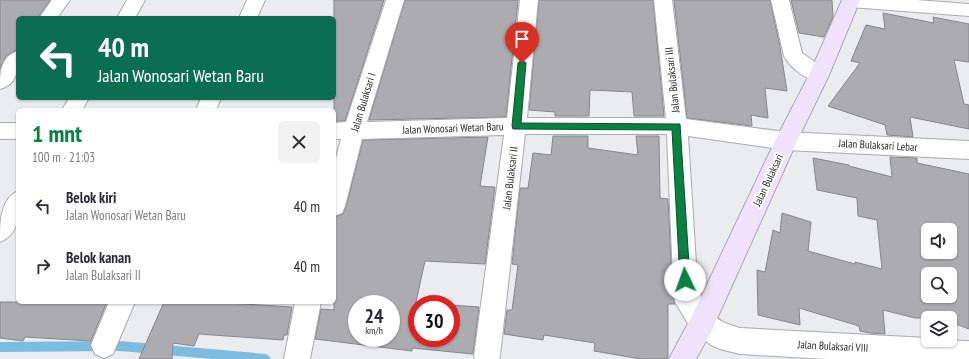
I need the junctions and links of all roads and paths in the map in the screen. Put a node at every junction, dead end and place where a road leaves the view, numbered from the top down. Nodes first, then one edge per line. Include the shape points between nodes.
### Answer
1 (61, 0) edge
2 (136, 0) edge
3 (256, 0) edge
4 (395, 0) edge
5 (529, 0) edge
6 (662, 0) edge
7 (780, 0) edge
8 (851, 1) edge
9 (969, 10) edge
10 (49, 16) edge
11 (127, 16) edge
12 (249, 16) edge
13 (16, 61) edge
14 (819, 75) junction
15 (0, 82) edge
16 (516, 126) junction
17 (677, 126) junction
18 (0, 131) edge
19 (16, 131) edge
20 (344, 131) edge
21 (786, 141) junction
22 (969, 150) edge
23 (336, 191) edge
24 (16, 204) edge
25 (0, 231) edge
26 (121, 304) edge
27 (308, 304) edge
28 (702, 323) junction
29 (104, 345) dead end
30 (969, 354) edge
31 (487, 356) dead end
32 (297, 359) edge
33 (682, 359) edge

1 - 10 street
2 - 11 street
3 - 12 street
4 - 20 street, Jalan Bulaksari I
5 - 16 street, Jalan Bulaksari II
6 - 17 street, Jalan Bulaksari III
7 - 14 street via 793,56
8 - 9 street
8 - 14 street, Jalan Bulaksari
13 - 15 street
14 - 21 street, Jalan Bulaksari
16 - 17 street, Jalan Wonosari Wetan Baru
16 - 20 street, Jalan Wonosari Wetan Baru
16 - 31 street, Jalan Bulaksari II
17 - 21 street, Jalan Wonosari Wetan Baru
17 - 28 street, Jalan Bulaksari III via 685,280 688,302
18 - 19 street
20 - 23 street, Jalan Bulaksari I
21 - 22 street, Jalan Bulaksari Lebar
21 - 28 street, Jalan Bulaksari
24 - 25 street
26 - 29 street
27 - 32 street
28 - 30 street, Jalan Bulaksari VIII via 720,336 740,341
28 - 33 street, Jalan Bulaksari

